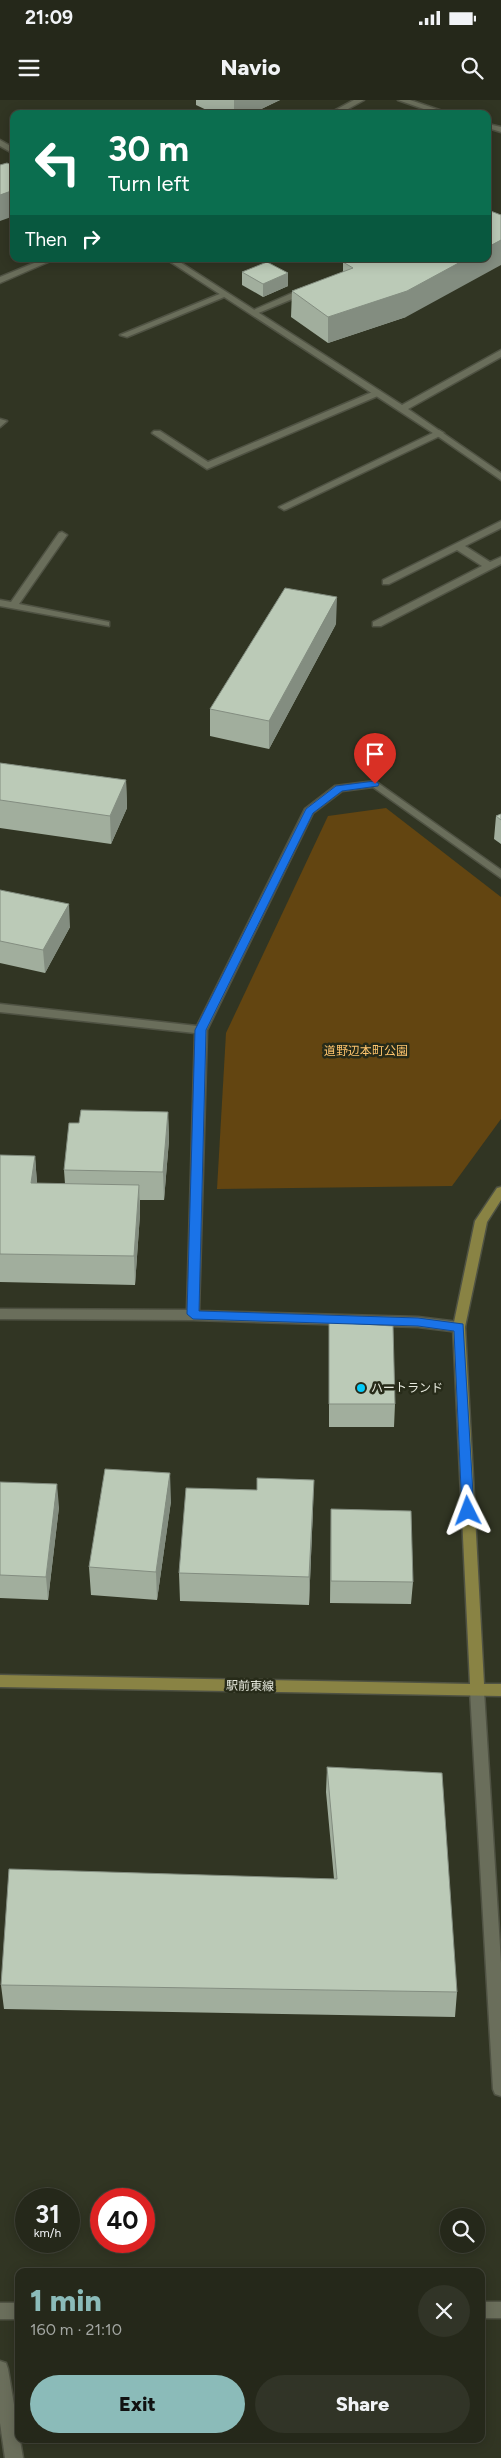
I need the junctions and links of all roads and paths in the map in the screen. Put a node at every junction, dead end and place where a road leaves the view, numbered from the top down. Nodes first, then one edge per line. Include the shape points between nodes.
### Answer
1 (360, 100) edge
2 (402, 100) edge
3 (340, 110) edge
4 (434, 110) edge
5 (44, 262) edge
6 (175, 262) edge
7 (0, 280) edge
8 (316, 286) edge
9 (225, 295) junction
10 (253, 312) junction
11 (124, 335) dead end
12 (501, 353) edge
13 (377, 393) junction
14 (402, 410) junction
15 (157, 433) dead end
16 (439, 434) junction
17 (501, 477) edge
18 (284, 507) dead end
19 (501, 524) edge
20 (62, 535) dead end
21 (458, 546) junction
22 (501, 560) edge
23 (490, 566) junction
24 (386, 582) dead end
25 (0, 603) edge
26 (13, 606) junction
27 (105, 624) dead end
28 (377, 624) dead end
29 (501, 875) edge
30 (0, 1008) edge
31 (200, 1030) junction
32 (501, 1191) edge
33 (0, 1314) edge
34 (193, 1314) junction
35 (459, 1327) junction
36 (0, 1681) edge
37 (477, 1690) junction
38 (501, 1690) edge
39 (501, 2089) edge
40 (485, 2310) edge
41 (501, 2310) edge
42 (0, 2311) edge
43 (15, 2311) edge
44 (0, 2369) edge
45 (14, 2458) edge

1 - 3 street
2 - 4 street
5 - 7 street
6 - 9 street
8 - 10 street
9 - 10 street
9 - 11 street
10 - 13 street
12 - 14 street
13 - 14 street
13 - 15 street via 207,466
14 - 16 street
16 - 17 street
16 - 18 street
19 - 21 street
20 - 26 street
21 - 23 street
21 - 24 street
22 - 23 street
23 - 28 street
25 - 26 street
26 - 27 street
29 - 31 street via 375,784 340,788 309,811
30 - 31 street
31 - 34 street
32 - 35 street via 482,1221
33 - 34 street
34 - 35 street via 418,1322
35 - 37 street
36 - 37 street, 駅前東線
37 - 38 street, 駅前東線
37 - 39 street
40 - 41 street
42 - 43 street
44 - 45 street

